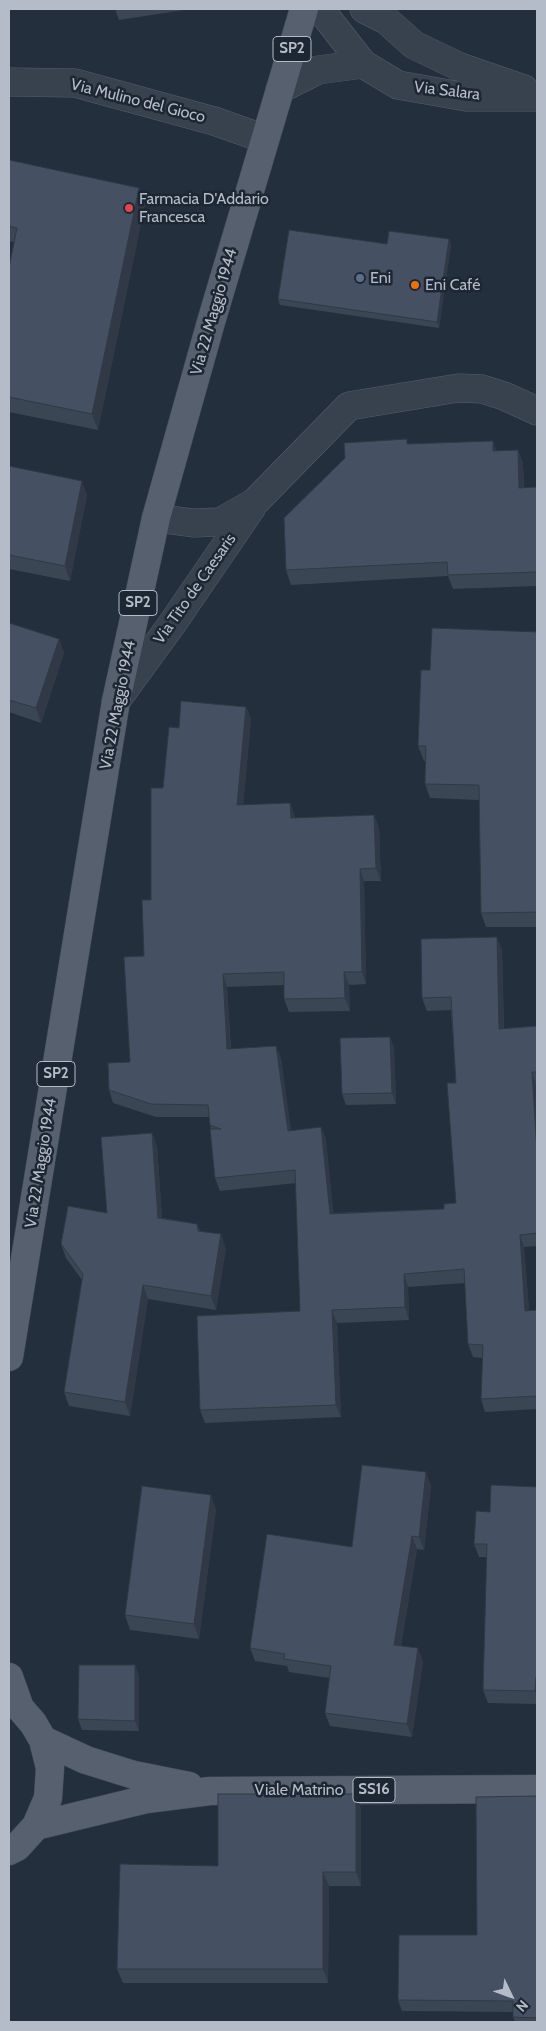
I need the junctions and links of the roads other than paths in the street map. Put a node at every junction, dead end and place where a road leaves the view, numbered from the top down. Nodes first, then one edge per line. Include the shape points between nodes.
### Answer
1 (304, 9) edge
2 (320, 9) edge
3 (377, 12) edge
4 (363, 64) junction
5 (9, 82) edge
6 (280, 89) junction
7 (537, 95) edge
8 (265, 139) junction
9 (537, 411) edge
10 (255, 502) junction
11 (156, 518) junction
12 (116, 700) junction
13 (9, 1357) edge
14 (9, 1677) edge
15 (14, 1705) edge
16 (43, 1740) junction
17 (537, 1790) edge
18 (210, 1791) junction
19 (36, 1826) junction
20 (9, 1851) edge

1 - 6 main road, Via 22 Maggio 1944 / SP2
2 - 4 street, Via Salara
3 - 7 street, Via Salara via 414,45 460,67
4 - 6 street via 318,70
4 - 7 street, Via Salara via 398,85 466,97
5 - 8 street, Via Mulino del Gioco via 75,83 214,121
6 - 8 main road, Via 22 Maggio 1944 / SP2
8 - 11 main road, Via 22 Maggio 1944 / SP2
9 - 10 street, Via Tito de Caesaris via 482,389 458,388 350,406
10 - 11 street, Via Tito de Caesaris via 220,522 193,523
10 - 12 street, Via Tito de Caesaris
11 - 12 main road, Via 22 Maggio 1944 / SP2
12 - 13 main road, Via 22 Maggio 1944 / SP2
14 - 15 main road
15 - 16 main road via 33,1723
16 - 18 main road, Viale Matrino / SS16 via 86,1760 134,1775
16 - 19 main road via 50,1768 48,1798
17 - 18 main road, Viale Matrino / SS16
18 - 19 main road, Viale Matrino / SS16 via 147,1799
19 - 20 main road

